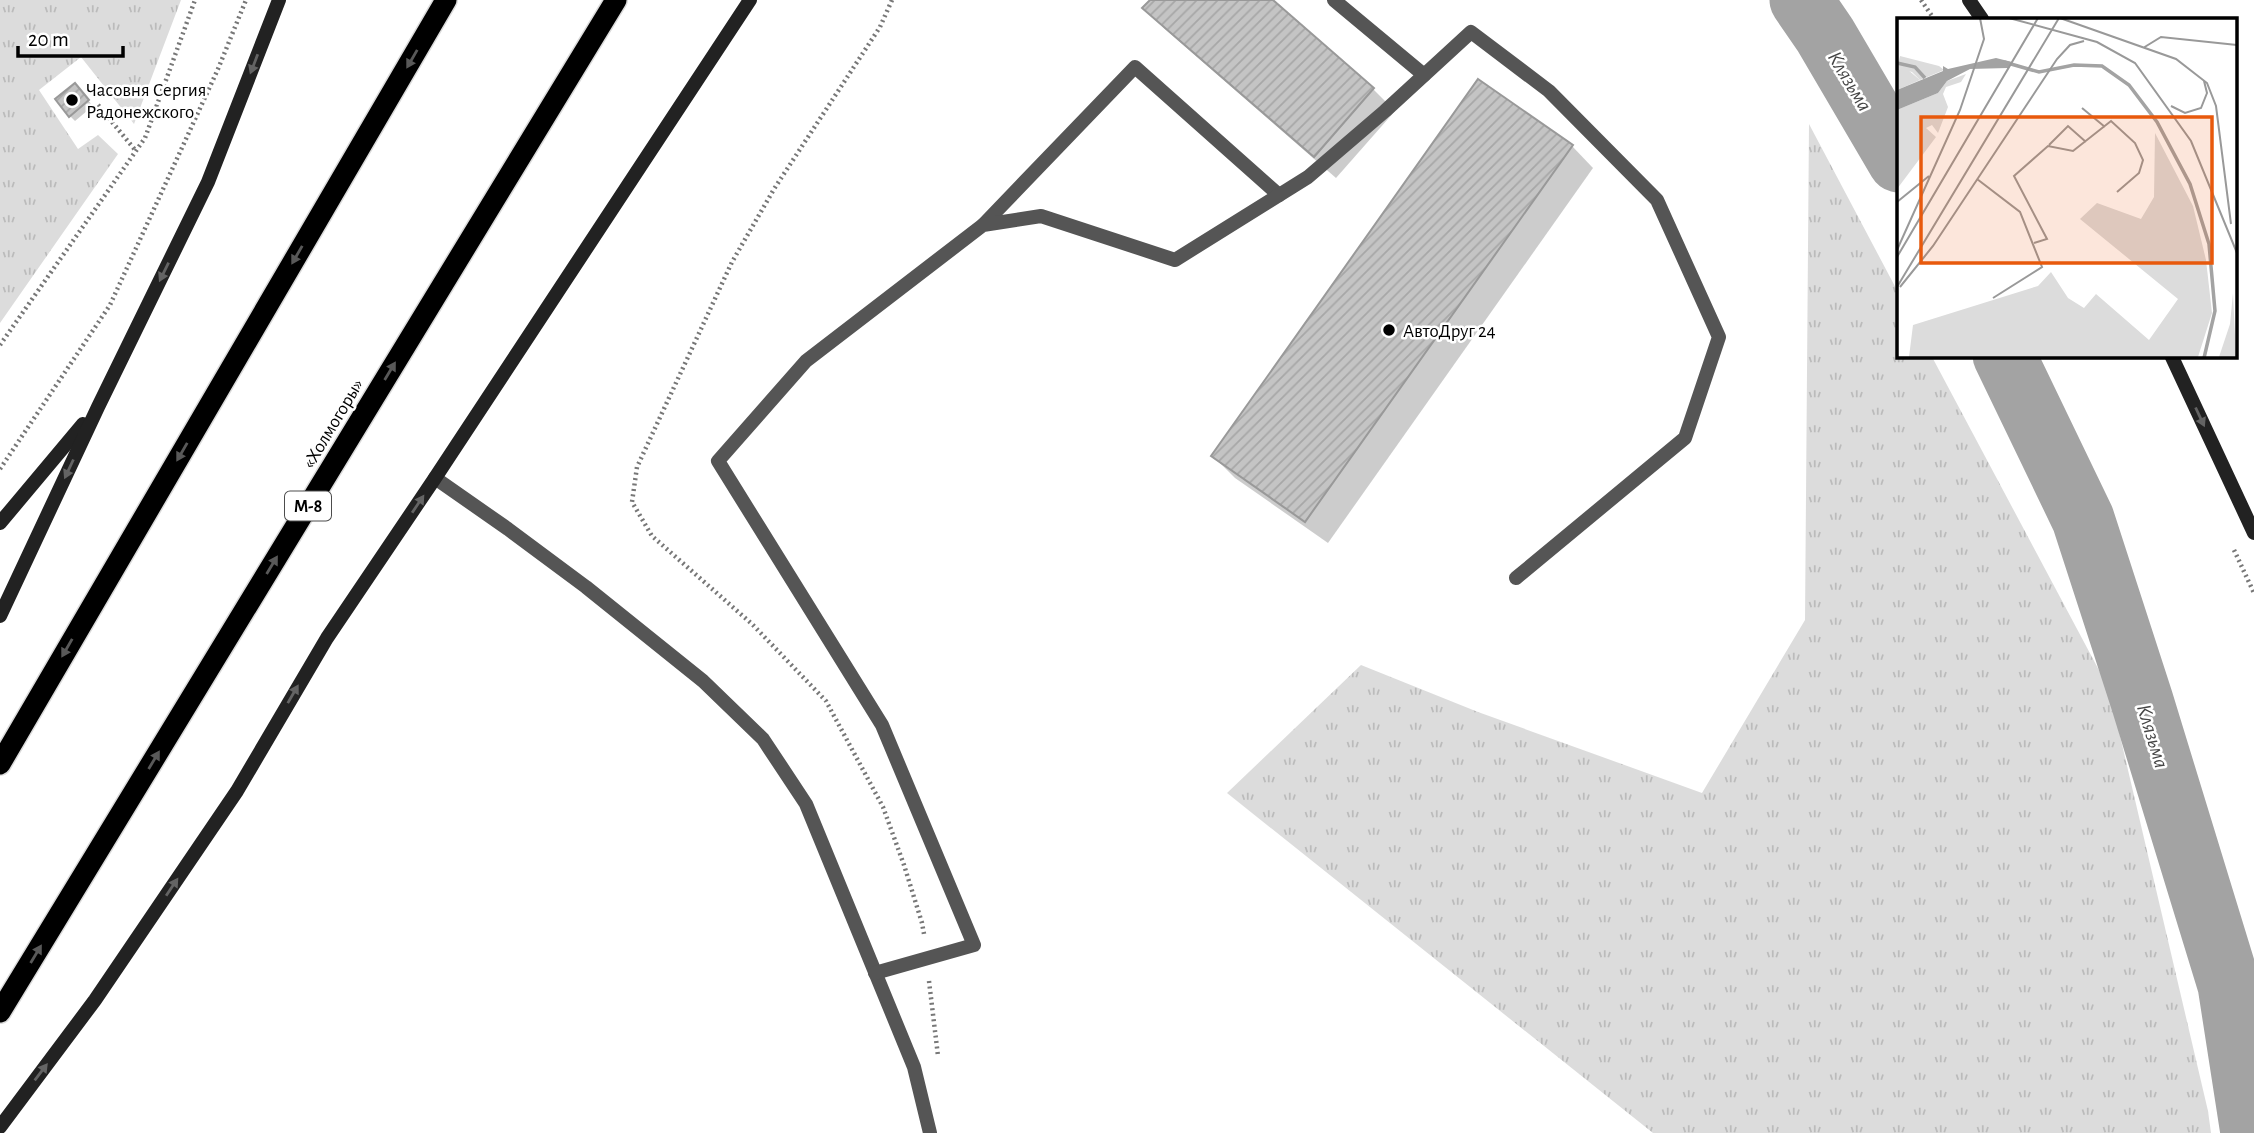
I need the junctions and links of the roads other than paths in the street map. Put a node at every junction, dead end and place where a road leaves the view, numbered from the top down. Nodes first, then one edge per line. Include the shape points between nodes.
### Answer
1 (279, 0) edge
2 (446, 0) edge
3 (616, 0) edge
4 (750, 0) edge
5 (1334, 0) edge
6 (1969, 0) edge
7 (1981, 18) edge
8 (1424, 75) junction
9 (1279, 195) junction
10 (983, 225) junction
11 (2172, 357) edge
12 (98, 407) junction
13 (435, 478) junction
14 (0, 523) edge
15 (2254, 533) edge
16 (1516, 578) dead end
17 (0, 616) edge
18 (0, 764) edge
19 (875, 973) junction
20 (0, 1012) edge
21 (0, 1127) edge
22 (930, 1133) edge

1 -> 12 main road via 208,182
2 -> 18 highway
20 -> 3 highway, «Холмогоры» / М-8
4 - 13 main road
5 - 8 lane
6 - 7 main road
8 - 9 lane via 1308,177
8 - 16 lane via 1471,32 1549,91 1657,200 1719,337 1685,438
9 - 10 lane via 1175,260 1041,216
9 - 10 lane via 1135,67
10 - 19 lane via 806,361 718,461 882,724 974,945
11 -> 15 main road
12 - 14 main road
12 -> 17 main road
13 - 19 lane via 597,596 703,681 763,739 806,804
21 -> 13 main road via 95,1000 229,802 327,638
19 - 22 lane via 914,1067

